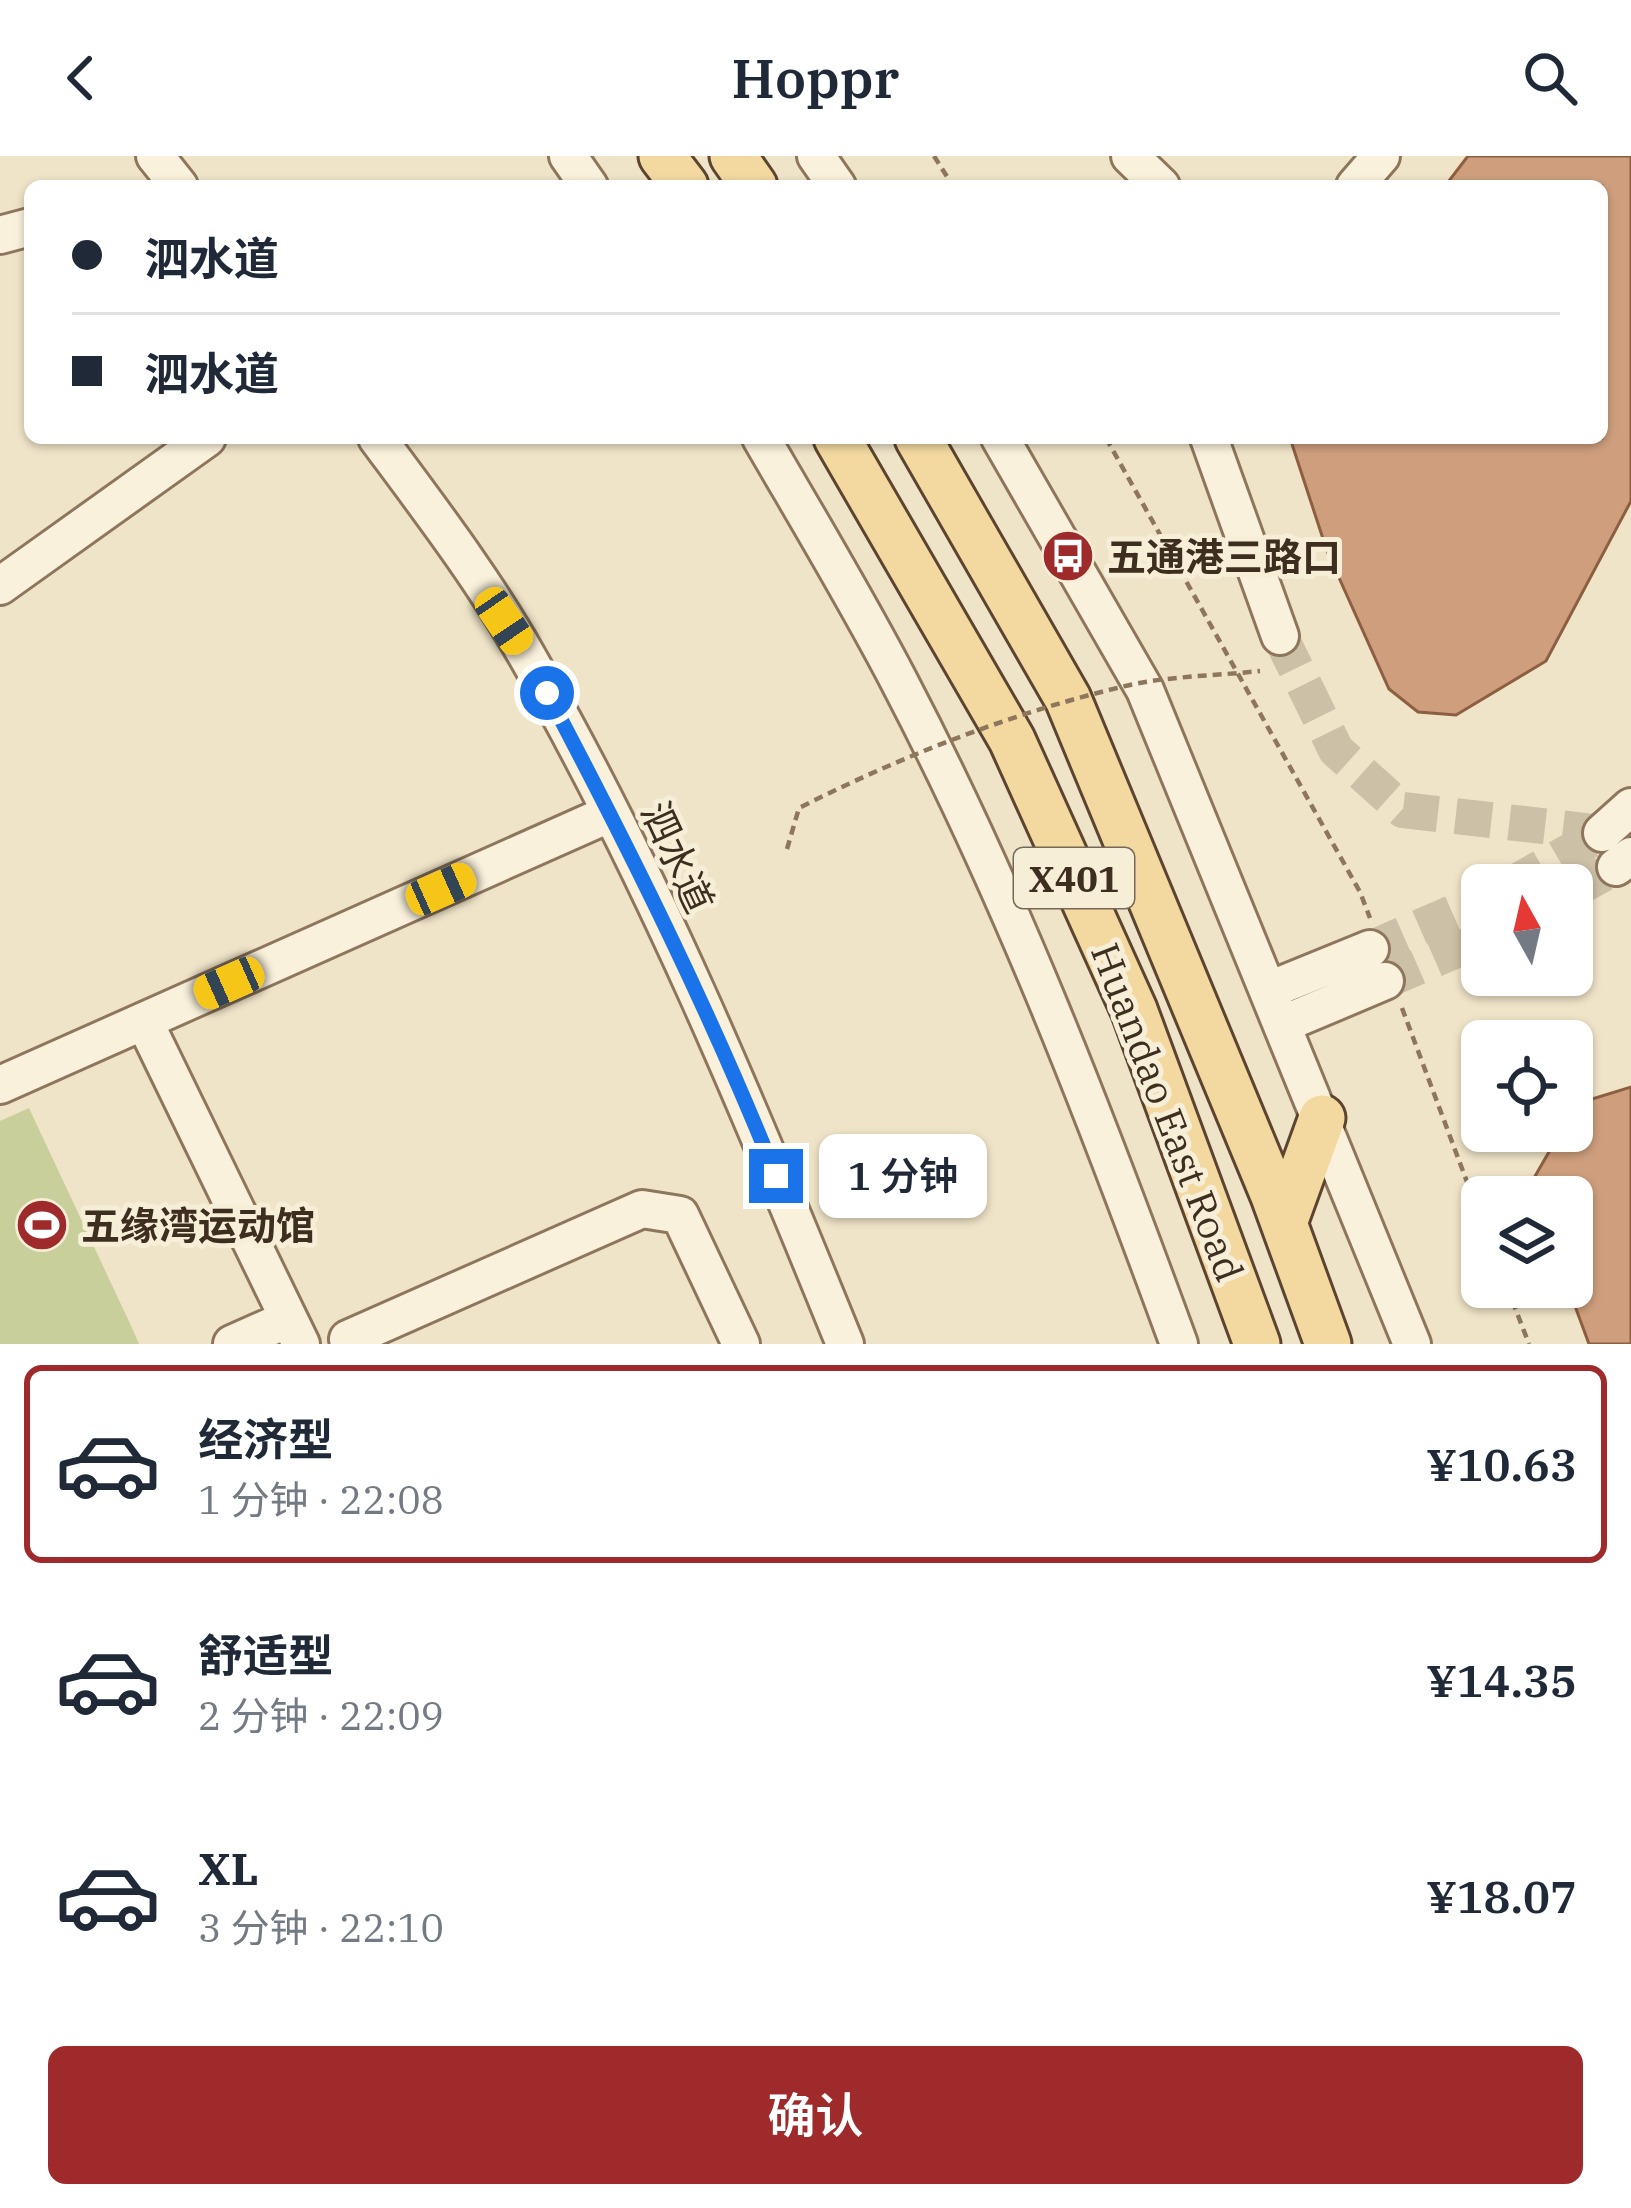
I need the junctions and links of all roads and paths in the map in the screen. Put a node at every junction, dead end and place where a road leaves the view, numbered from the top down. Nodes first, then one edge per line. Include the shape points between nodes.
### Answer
1 (155, 156) edge
2 (662, 156) edge
3 (1130, 156) edge
4 (1381, 156) edge
5 (174, 180) edge
6 (680, 180) edge
7 (1155, 180) edge
8 (1360, 180) edge
9 (199, 444) edge
10 (380, 444) edge
11 (764, 444) edge
12 (840, 444) edge
13 (921, 444) edge
14 (1003, 444) edge
15 (1109, 444) edge
16 (1211, 444) edge
17 (0, 586) edge
18 (1280, 637) tunnel mouth
19 (1260, 671) dead end
20 (1631, 807) edge
21 (611, 814) junction
22 (788, 849) dead end
23 (1616, 852) tunnel mouth
24 (1383, 967) junction
25 (1269, 989) junction
26 (144, 1021) junction
27 (1283, 1024) junction
28 (2, 1079) edge
29 (1322, 1118) junction
30 (1464, 1176) edge
31 (1284, 1223) junction
32 (1515, 1308) edge
33 (294, 1331) edge
34 (232, 1344) edge
35 (351, 1344) edge
36 (742, 1344) edge
37 (845, 1344) edge
38 (1179, 1344) edge
39 (1257, 1344) edge
40 (1328, 1344) edge
41 (1412, 1344) edge
42 (1529, 1344) edge

1 - 5 street
2 - 6 main road
3 - 7 street
4 - 8 street
9 - 17 street
10 - 21 street, 泗水道 via 525,653
11 - 38 street via 900,683 990,872
12 - 39 main road, Huandao East Road / X401 via 1012,740 1134,1010
13 - 31 main road, Huandao East Road / X401 via 1068,699
14 - 25 street via 1145,690
15 - 24 path via 1360,892
16 - 18 street
19 - 22 path, bridge via 1125,686 980,728 799,808
20 - 23 street
21 - 26 street
21 - 37 street, 泗水道 via 742,1093
24 - 25 street
24 - 27 street
24 - 30 path
25 - 27 street
26 - 28 street
26 - 33 street
27 - 29 street
29 - 31 main road
29 - 41 street
31 - 40 main road, Huandao East Road / X401
32 - 42 path
33 - 34 street
35 - 36 street via 642,1209 680,1215

